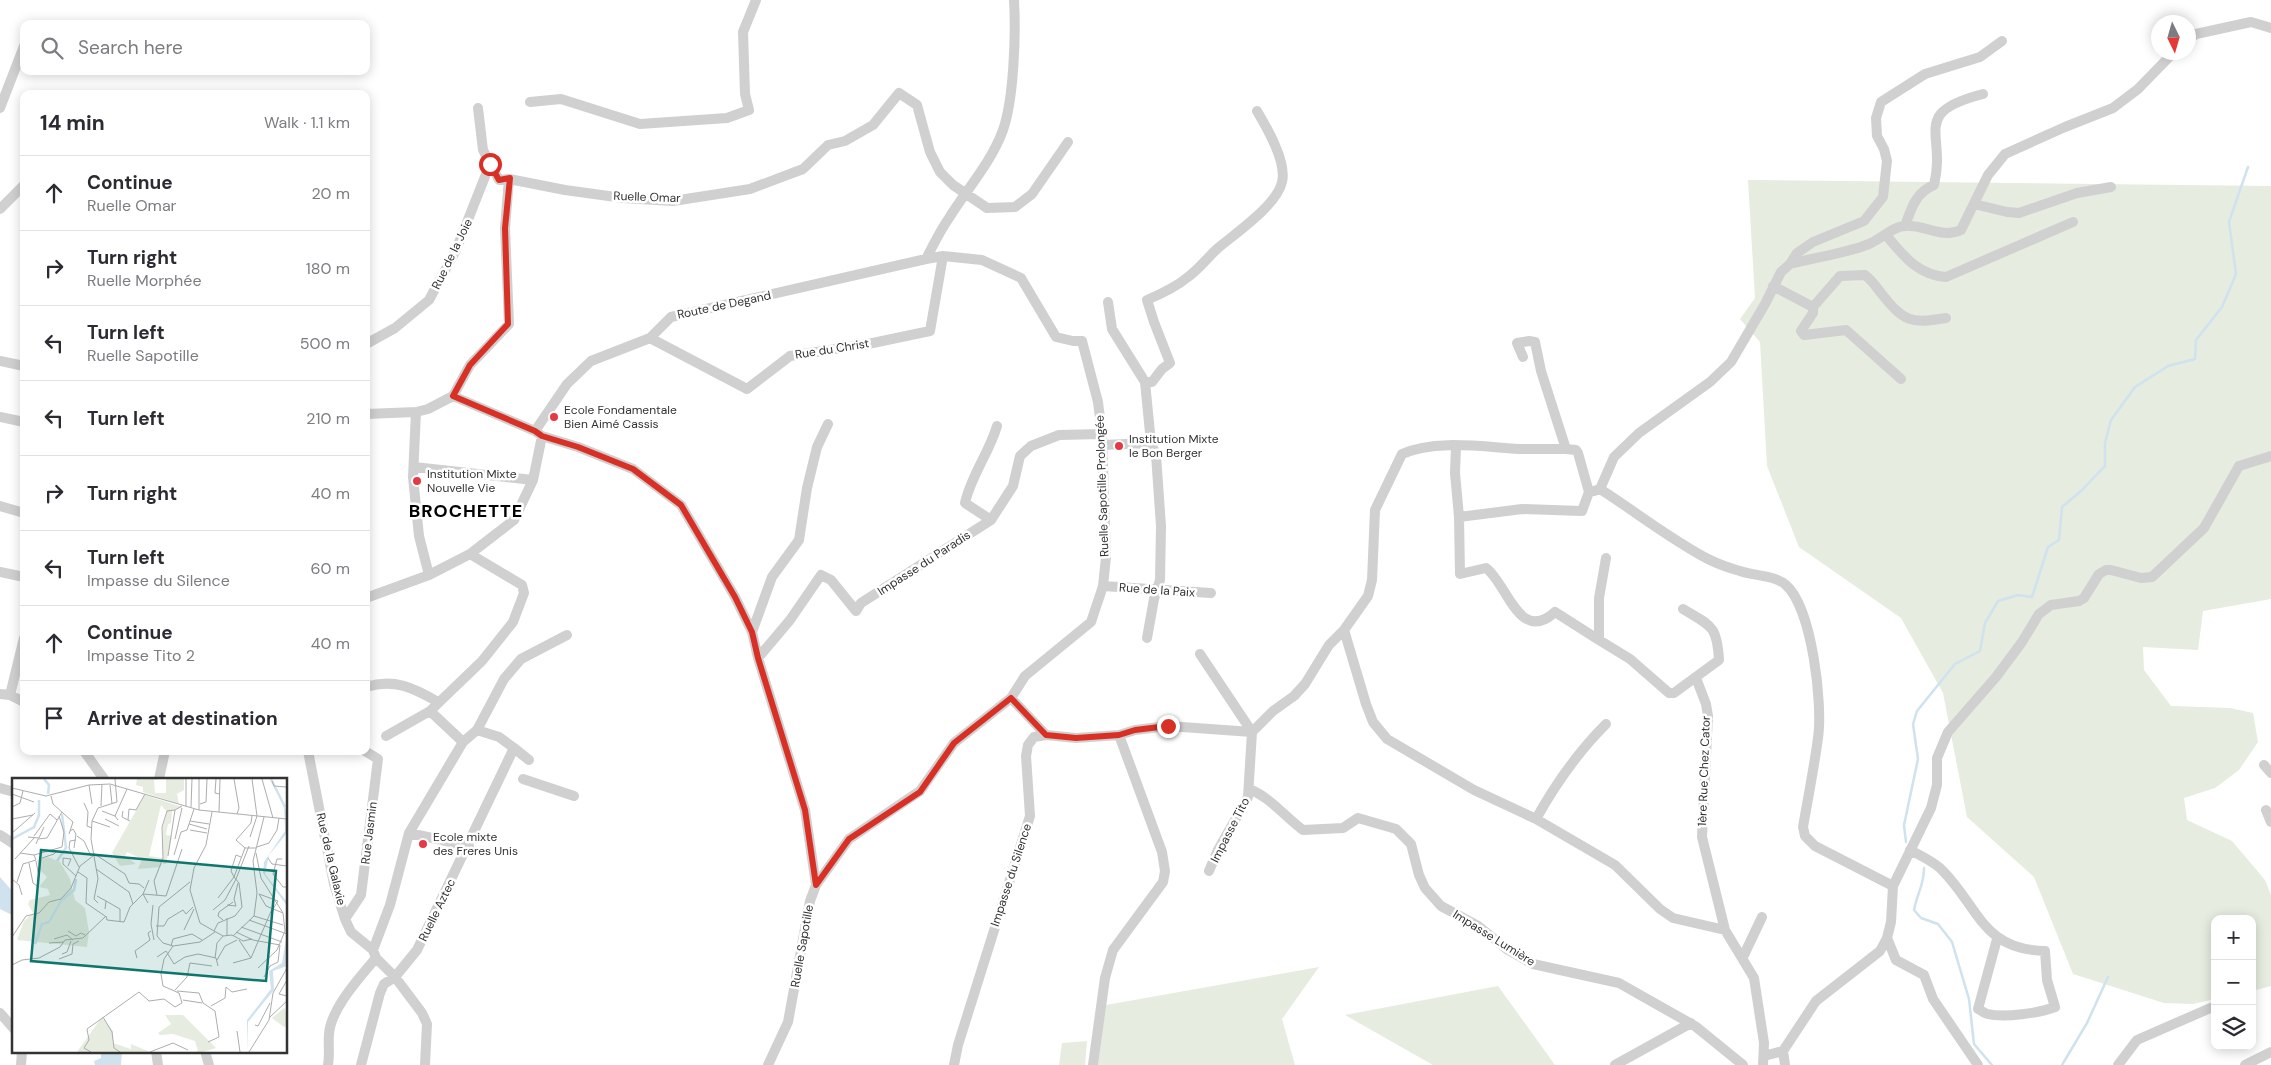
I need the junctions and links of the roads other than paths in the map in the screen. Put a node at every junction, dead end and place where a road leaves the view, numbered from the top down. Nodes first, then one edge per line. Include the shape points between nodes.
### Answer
1 (756, 0) edge
2 (1014, 0) edge
3 (2271, 28) edge
4 (2196, 34) edge
5 (2002, 41) dead end
6 (20, 56) edge
7 (2166, 60) edge
8 (1983, 94) dead end
9 (530, 102) dead end
10 (0, 108) edge
11 (478, 108) dead end
12 (1257, 111) dead end
13 (1068, 142) dead end
14 (490, 164) junction
15 (510, 178) junction
16 (2111, 187) dead end
17 (20, 189) edge
18 (966, 194) junction
19 (1974, 204) junction
20 (0, 209) edge
21 (2072, 222) dead end
22 (1905, 226) junction
23 (1886, 235) junction
24 (943, 256) junction
25 (926, 259) junction
26 (1790, 264) junction
27 (1773, 286) junction
28 (1108, 302) dead end
29 (1813, 307) junction
30 (1946, 318) dead end
31 (650, 338) junction
32 (370, 342) edge
33 (1523, 357) dead end
34 (0, 361) edge
35 (20, 365) edge
36 (1900, 379) dead end
37 (1145, 382) junction
38 (453, 396) junction
39 (416, 412) junction
40 (370, 414) edge
41 (0, 417) edge
42 (20, 421) edge
43 (828, 424) dead end
44 (997, 426) dead end
45 (538, 433) junction
46 (1102, 434) junction
47 (1151, 442) junction
48 (1102, 445) junction
49 (1456, 446) junction
50 (1566, 449) junction
51 (2271, 456) edge
52 (414, 467) junction
53 (533, 480) junction
54 (1600, 489) junction
55 (1589, 492) junction
56 (0, 506) edge
57 (20, 512) edge
58 (1460, 517) junction
59 (991, 520) junction
60 (470, 554) junction
61 (1606, 558) dead end
62 (0, 572) edge
63 (429, 575) junction
64 (20, 576) edge
65 (1103, 586) junction
66 (1156, 591) junction
67 (1211, 593) dead end
68 (370, 597) edge
69 (1683, 609) dead end
70 (1344, 630) junction
71 (752, 632) junction
72 (567, 635) dead end
73 (1147, 638) dead end
74 (1599, 640) junction
75 (20, 650) edge
76 (1200, 654) dead end
77 (758, 658) junction
78 (1696, 678) junction
79 (370, 686) edge
80 (5, 695) edge
81 (1011, 698) junction
82 (20, 701) edge
83 (438, 702) junction
84 (430, 711) junction
85 (1606, 724) dead end
86 (477, 730) junction
87 (1252, 732) junction
88 (1046, 735) junction
89 (1119, 735) junction
90 (386, 736) dead end
91 (463, 742) junction
92 (514, 748) junction
93 (370, 754) edge
94 (87, 755) edge
95 (164, 755) edge
96 (309, 755) edge
97 (529, 760) dead end
98 (103, 778) edge
99 (159, 778) edge
100 (523, 779) dead end
101 (1249, 788) junction
102 (574, 796) dead end
103 (2266, 810) dead end
104 (1536, 819) junction
105 (2271, 822) edge
106 (409, 833) junction
107 (0, 836) edge
108 (12, 843) edge
109 (469, 846) junction
110 (1910, 850) junction
111 (1209, 871) dead end
112 (816, 885) junction
113 (1892, 886) junction
114 (1762, 917) dead end
115 (345, 919) junction
116 (1725, 930) junction
117 (1887, 938) junction
118 (1998, 939) junction
119 (374, 954) junction
120 (1743, 957) junction
121 (395, 977) junction
122 (2211, 1008) edge
123 (0, 1013) edge
124 (1691, 1023) junction
125 (12, 1027) edge
126 (1783, 1051) junction
127 (22, 1052) edge
128 (156, 1052) edge
129 (205, 1052) edge
130 (2271, 1052) edge
131 (1764, 1060) edge
132 (21, 1065) edge
133 (158, 1065) edge
134 (210, 1065) edge
135 (328, 1065) edge
136 (361, 1065) edge
137 (425, 1065) edge
138 (768, 1065) edge
139 (954, 1065) edge
140 (1093, 1065) edge
141 (1615, 1065) edge
142 (1743, 1065) edge
143 (1785, 1065) edge
144 (1978, 1065) edge
145 (2118, 1065) edge
146 (2245, 1065) edge

1 - 9 street via 743,32 745,94 749,110 727,118 640,124 561,98
2 - 18 street via 1010,98 1003,130 986,165
3 - 4 street via 2251,22
5 - 26 street via 1980,57 1926,74 1881,102 1876,118 1877,136 1887,161 1882,197 1864,221 1813,242 1797,253
6 - 10 street
7 - 19 street via 2114,108 2005,154 1988,175
8 - 22 street via 1959,100 1937,117 1934,124 1934,185 1920,193
11 - 14 street, Ruelle Omar via 483,150
12 - 37 street via 1277,151 1282,182 1276,195 1246,228 1188,278 1147,300 1170,363 1152,382
13 - 18 street via 1032,194 1015,207 987,208
14 - 15 street, Ruelle Omar via 499,180
14 - 32 street, Rue de la Joie via 456,250 429,300 395,328
15 - 18 street, Ruelle Omar via 574,192 673,201 750,189 802,169 828,145 873,125 899,93 917,105 930,152 940,172
15 - 38 street via 505,228 508,324 470,365
16 - 19 street via 2077,193 2019,213
17 - 20 street
18 - 25 street
19 - 22 street via 1961,230 1952,234
21 - 23 street via 1946,277 1925,273 1911,264
22 - 23 street
23 - 26 street via 1869,244
24 - 25 street, Ruelle Sapotille Prolongée
24 - 31 street, Rue du Christ via 930,330 790,356 747,389
24 - 46 street, Ruelle Sapotille Prolongée via 982,260 1021,278 1056,337 1082,341 1098,402
25 - 31 street, Route de Degand via 671,317
26 - 27 street
27 - 29 street
27 - 54 street via 1731,362 1614,456
28 - 37 street via 1112,329
29 - 30 street via 1840,276 1860,275 1869,278 1904,316 1922,322
29 - 36 street via 1814,313 1801,331 1804,335 1846,330
31 - 45 street, Route de Degand via 591,361 567,384
33 - 50 street via 1517,343 1535,342
34 - 35 street
37 - 47 street
38 - 39 street
38 - 45 street, Ruelle Sapotille
39 - 40 street
39 - 52 street
41 - 42 street
43 - 71 street via 817,447 799,540 772,577
44 - 59 street via 992,443 968,489 965,503
45 - 53 street via 538,465
45 - 71 street, Ruelle Sapotille via 633,469 681,505
46 - 48 street, Ruelle Sapotille Prolongée
46 - 59 street, Impasse du Paradis via 1059,435 1031,446 1020,456 1013,486
47 - 48 street
47 - 66 street via 1156,455 1161,526 1160,580
48 - 65 street, Ruelle Sapotille Prolongée via 1106,557
49 - 50 street
49 - 58 street via 1454,473
49 - 70 street via 1410,450 1398,460 1375,510 1371,589
50 - 55 street via 1578,453
51 - 110 street via 2240,466 2204,528 2152,577 2140,578 2106,570 2099,574 2080,601 2051,605 2039,614 1996,677 1948,732 1937,758 1937,785 1931,808
52 - 53 street
52 - 63 street via 418,536
53 - 60 street via 514,520
54 - 55 street
54 - 113 street via 1666,534 1710,559 1739,571 1777,579 1796,596 1808,632 1818,696 1819,737 1804,836 1815,846
55 - 58 street via 1582,511 1522,509
56 - 57 street
58 - 74 street via 1460,574 1486,568 1506,596 1531,622 1542,621 1555,612
59 - 77 street, Impasse du Paradis via 861,603 856,611 831,580 821,575 790,620
60 - 63 street
60 - 83 street via 522,585 524,593 513,622 482,661
61 - 74 street via 1599,598
62 - 64 street
63 - 68 street
65 - 66 street, Rue de la Paix
65 - 81 street, Ruelle Sapotille Prolongée via 1091,622 1025,676
66 - 67 street, Rue de la Paix
66 - 73 street
69 - 78 street via 1712,627 1718,642 1719,660
70 - 87 street via 1329,645 1305,684
70 - 104 street via 1366,704 1387,739 1474,790
71 - 77 street, Ruelle Sapotille
72 - 86 street via 521,659 504,679
74 - 78 street via 1630,658 1669,693
75 - 80 street
76 - 87 street
77 - 112 street, Ruelle Sapotille via 805,810
78 - 116 street, 1ère Rue Chez Cator via 1708,716 1702,837
79 - 83 street via 381,682 412,687
80 - 82 street
81 - 88 street
81 - 112 street, Ruelle Sapotille Prolongée via 954,743 920,792 849,839
83 - 84 street
84 - 90 street
84 - 91 street
85 - 104 street via 1560,777
86 - 91 street
86 - 92 street
87 - 89 street via 1168,726
87 - 101 street, Impasse Tito
88 - 89 street via 1076,738
88 - 139 street, Impasse du Silence via 1034,737 1028,745 1030,816
89 - 140 street via 1162,852 1165,871 1163,882 1113,950 1105,978
91 - 106 street
92 - 97 street
92 - 109 street, Ruelle Aztec
93 - 115 street, Rue Jasmin via 378,759 361,895
94 - 98 street
95 - 99 street
96 - 115 street, Rue de la Galaxie via 334,884
100 - 102 street
101 - 111 street, Impasse Tito via 1248,797
101 - 124 street, Impasse Lumière via 1263,794 1303,830 1343,828 1358,818 1396,829 1411,844 1425,888 1441,906 1478,926 1508,950 1533,964 1619,983
103 - 105 street
104 - 116 street via 1615,865 1673,918
106 - 109 street
106 - 119 street
107 - 108 street
109 - 121 street, Ruelle Aztec via 418,950
110 - 113 street
110 - 118 street via 1942,870
112 - 138 street, Ruelle Sapotille via 810,901 788,1022
113 - 117 street
114 - 120 street
115 - 119 street, Rue de la Galaxie via 352,932
116 - 120 street, 1ère Rue Chez Cator
117 - 126 street via 1880,951 1816,1001
117 - 144 street via 1896,960 1924,975 1933,999
118 - 118 street via 2026,951 2045,952 2047,980 2055,1006 2044,1011 2004,1015 1988,1014 1978,1009
119 - 121 street, Rue de la Galaxie
119 - 135 street via 344,996 329,1032 331,1050
120 - 131 street, 1ère Rue Chez Cator via 1754,978
121 - 136 street, Ruelle Aztec via 384,984 380,993
121 - 137 street, Rue de la Galaxie via 427,1024
122 - 145 street via 2137,1040
123 - 125 street
124 - 141 street
124 - 142 street, Impasse Lumière
126 - 131 street
126 - 143 street
127 - 132 street
128 - 133 street
129 - 134 street
130 - 146 street

